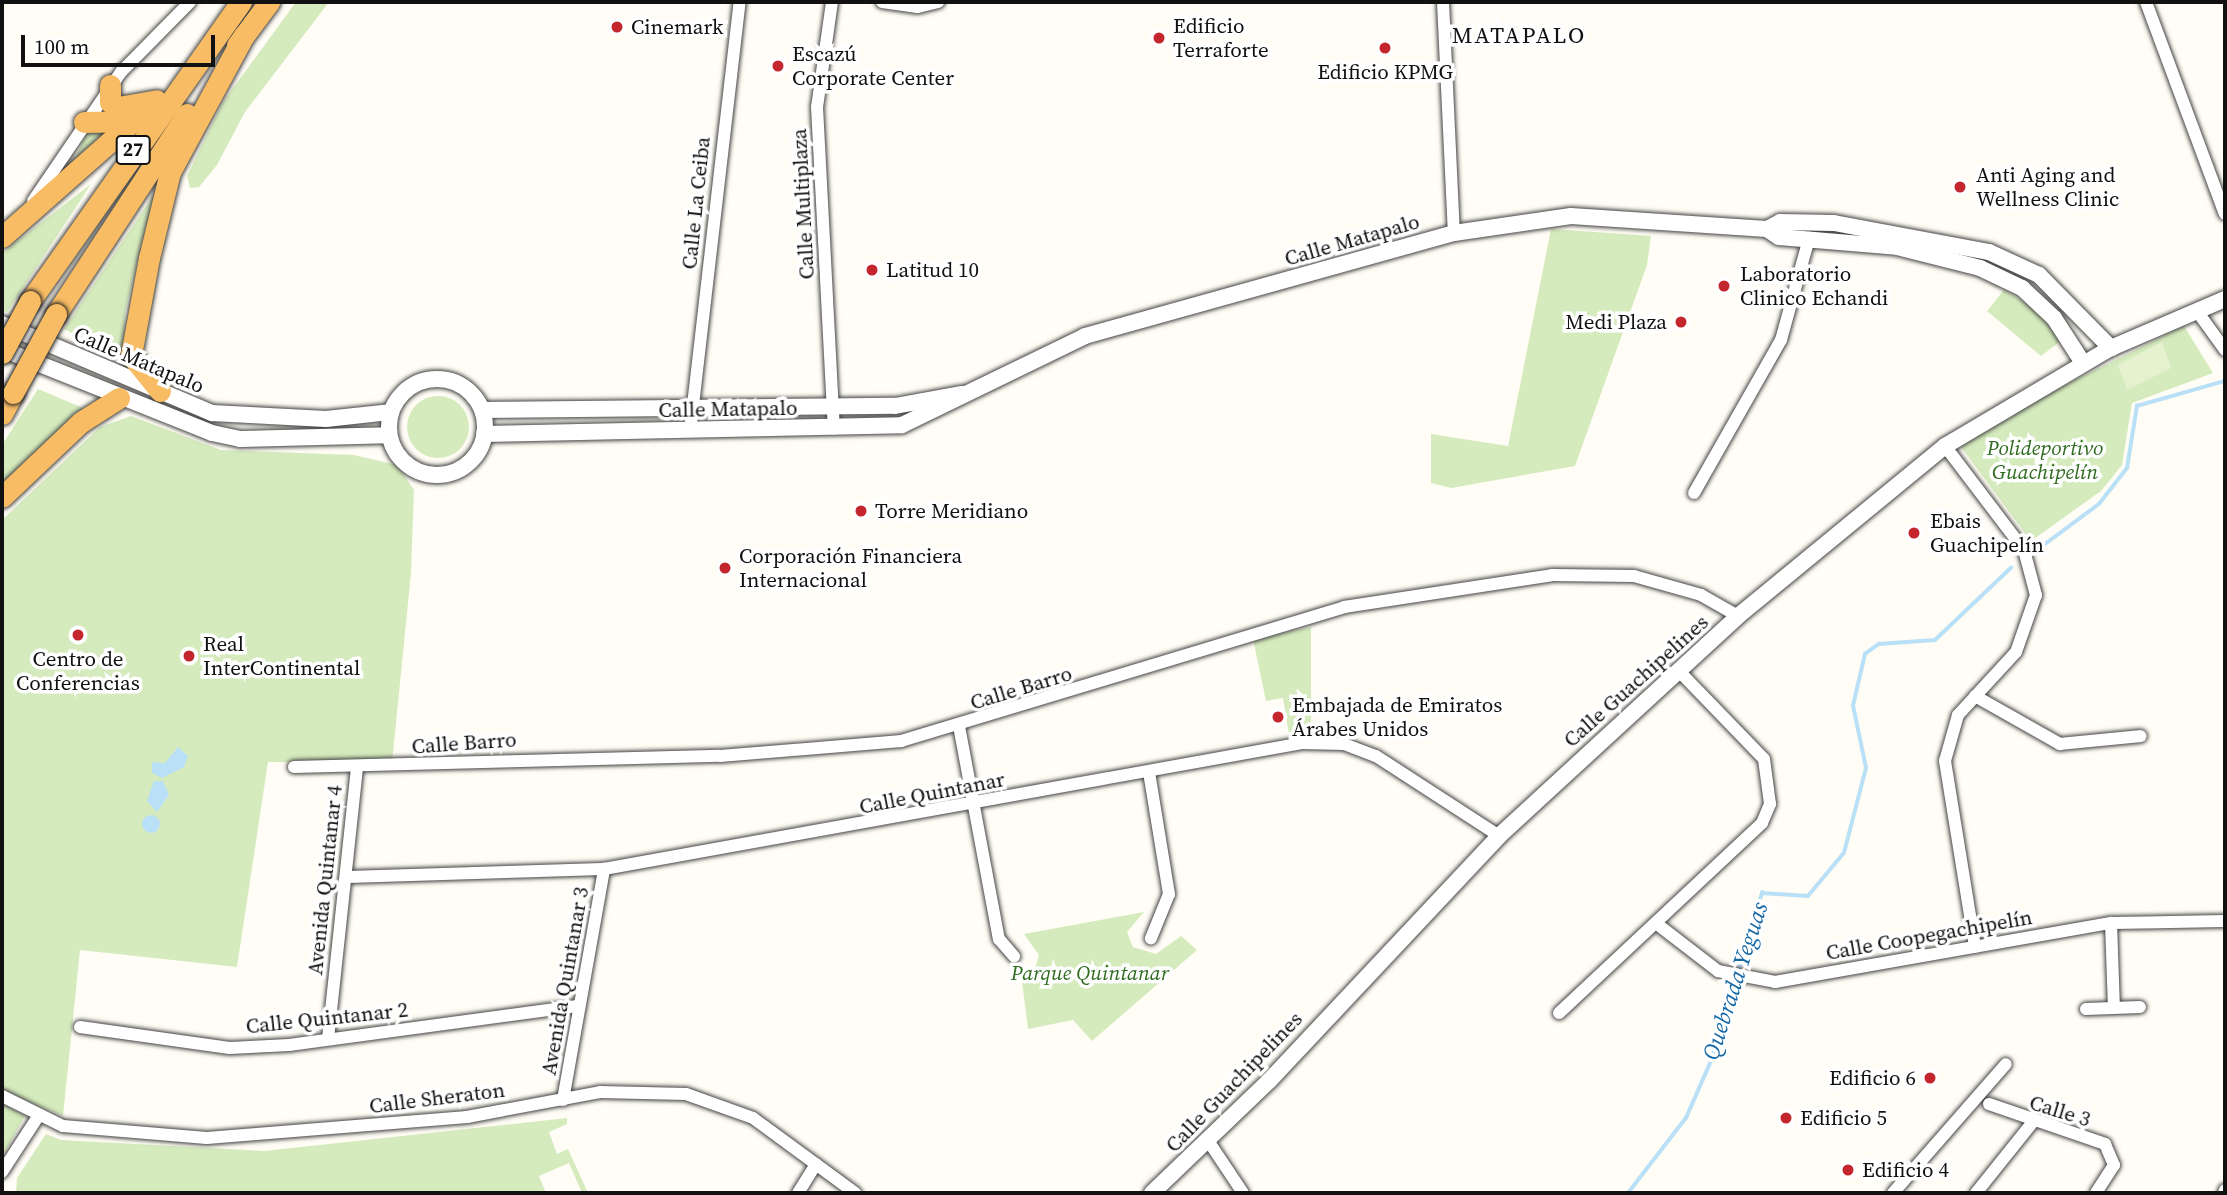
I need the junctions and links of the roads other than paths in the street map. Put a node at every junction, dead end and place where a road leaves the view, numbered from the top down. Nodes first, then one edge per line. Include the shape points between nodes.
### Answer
1 (190, 2) edge
2 (239, 2) edge
3 (269, 2) edge
4 (740, 2) edge
5 (832, 2) edge
6 (882, 2) edge
7 (938, 2) edge
8 (1443, 2) edge
9 (2146, 2) edge
10 (244, 36) junction
11 (110, 85) junction
12 (156, 100) junction
13 (138, 121) junction
14 (84, 122) junction
15 (2225, 214) edge
16 (20, 223) junction
17 (1768, 229) junction
18 (1454, 233) junction
19 (2, 237) edge
20 (1809, 238) junction
21 (2225, 299) edge
22 (2197, 311) junction
23 (4, 325) edge
24 (2111, 348) junction
25 (2, 351) edge
26 (2225, 351) edge
27 (2083, 363) junction
28 (159, 391) junction
29 (965, 393) junction
30 (119, 398) junction
31 (834, 405) junction
32 (693, 409) junction
33 (482, 410) junction
34 (390, 412) junction
35 (2, 414) edge
36 (834, 429) junction
37 (690, 431) junction
38 (484, 434) junction
39 (389, 435) junction
40 (1945, 446) junction
41 (1694, 493) dead end
42 (2, 497) edge
43 (1738, 616) junction
44 (1678, 670) junction
45 (1975, 696) junction
46 (959, 726) junction
47 (2141, 736) dead end
48 (295, 767) dead end
49 (356, 768) junction
50 (1149, 772) junction
51 (973, 805) junction
52 (1499, 836) junction
53 (604, 869) junction
54 (346, 877) junction
55 (2225, 921) edge
56 (2111, 923) junction
57 (1657, 924) junction
58 (1152, 938) dead end
59 (1975, 947) junction
60 (1014, 956) dead end
61 (577, 1006) junction
62 (2140, 1007) dead end
63 (2115, 1008) junction
64 (2086, 1009) dead end
65 (1559, 1013) dead end
66 (80, 1027) dead end
67 (328, 1039) junction
68 (2006, 1064) dead end
69 (2, 1096) edge
70 (563, 1100) junction
71 (1989, 1104) dead end
72 (39, 1115) junction
73 (2032, 1123) junction
74 (1209, 1142) junction
75 (816, 1164) junction
76 (2, 1171) edge
77 (798, 1193) edge
78 (855, 1193) edge
79 (1152, 1193) edge
80 (1243, 1193) edge
81 (1893, 1193) edge
82 (1976, 1193) edge
83 (2096, 1193) edge

1 - 11 street
2 - 12 highway
2 - 25 highway, 27, bridge via 30,301
3 - 10 highway, 27
4 - 32 street, Calle La Ceiba
5 - 31 street, Calle Multiplaza via 817,107
6 - 7 street via 918,7
8 - 18 street
9 - 15 street
10 - 28 highway via 170,172 149,258 131,355
10 - 35 highway, 27, bridge via 137,183 56,314
11 - 12 highway via 110,102 118,107
11 - 14 street
12 - 13 highway
13 - 14 highway
13 - 16 highway
14 - 16 street
16 - 19 highway
17 - 18 street, Calle Matapalo via 1571,216
17 - 20 street, Calle Matapalo via 1779,237
17 - 24 street, Calle Matapalo via 1780,222 1834,223 1989,252 2039,275
18 - 29 street, Calle Matapalo via 1085,336
20 - 27 street, Calle Matapalo via 1898,247 1980,268 2022,288 2054,318
20 - 41 street via 1781,340
21 - 22 street, Calle Guachipelines
22 - 24 street, Calle Guachipelines
22 - 26 street
23 - 28 street, Calle Matapalo
24 - 27 street, Calle Guachipelines
25 - 30 street, Calle Matapalo
27 - 40 street, Calle Guachipelines
28 - 34 street, Calle Matapalo via 189,406 242,417
29 - 31 street, Calle Matapalo via 895,406
29 - 36 street, Calle Matapalo via 902,425
30 - 39 street, Calle Matapalo via 240,439
30 - 42 highway via 81,422
31 - 32 street, Calle Matapalo
31 - 36 street, Calle Multiplaza
32 - 33 street, Calle Matapalo
32 - 37 street
33 - 34 street via 464,387 439,378 414,383
33 - 38 street
34 - 39 street
36 - 37 street, Calle Matapalo
37 - 38 street, Calle Matapalo
38 - 39 street via 474,458 439,475 404,463
40 - 43 street, Calle Guachipelines
40 - 45 street via 2024,550 2035,575 2028,630
43 - 44 street, Calle Guachipelines
43 - 46 street, Calle Barro via 1700,595 1634,576 1552,575 1344,607
44 - 52 street, Calle Guachipelines
44 - 57 street via 1764,759 1771,792 1762,823
45 - 47 street via 2060,744
45 - 59 street via 1958,715 1944,761
46 - 49 street, Calle Barro via 838,750
46 - 51 street
48 - 49 street, Calle Barro
49 - 54 street, Avenida Quintanar 4
50 - 51 street, Calle Quintanar
50 - 52 street, Calle Quintanar via 1302,743 1344,744 1376,755
50 - 58 street via 1169,894
51 - 53 street, Calle Quintanar
51 - 60 street via 999,939
52 - 74 street, Calle Guachipelines
53 - 54 street, Calle Quintanar
53 - 61 street, Avenida Quintanar 3
54 - 67 street, Avenida Quintanar 4
55 - 56 street, Calle Coopegachipelín
56 - 59 street, Calle Coopegachipelín
56 - 63 street
57 - 59 street, Calle Coopegachipelín via 1694,957 1737,978 1775,982
57 - 65 street
61 - 67 street, Calle Quintanar 2
61 - 70 street, Avenida Quintanar 3
62 - 63 street
63 - 64 street
66 - 67 street, Calle Quintanar 2 via 230,1048
68 - 81 street
69 - 72 street, Calle Sheraton
70 - 72 street, Calle Sheraton via 467,1117 246,1138 63,1126
70 - 75 street, Calle Sheraton via 642,1090 686,1094 753,1118
71 - 73 street, Calle 3
72 - 76 street
73 - 82 street
73 - 83 street, Calle 3 via 2105,1144 2114,1159
74 - 79 street, Calle Guachipelines
74 - 80 street
75 - 77 street
75 - 78 street, Calle Sheraton

